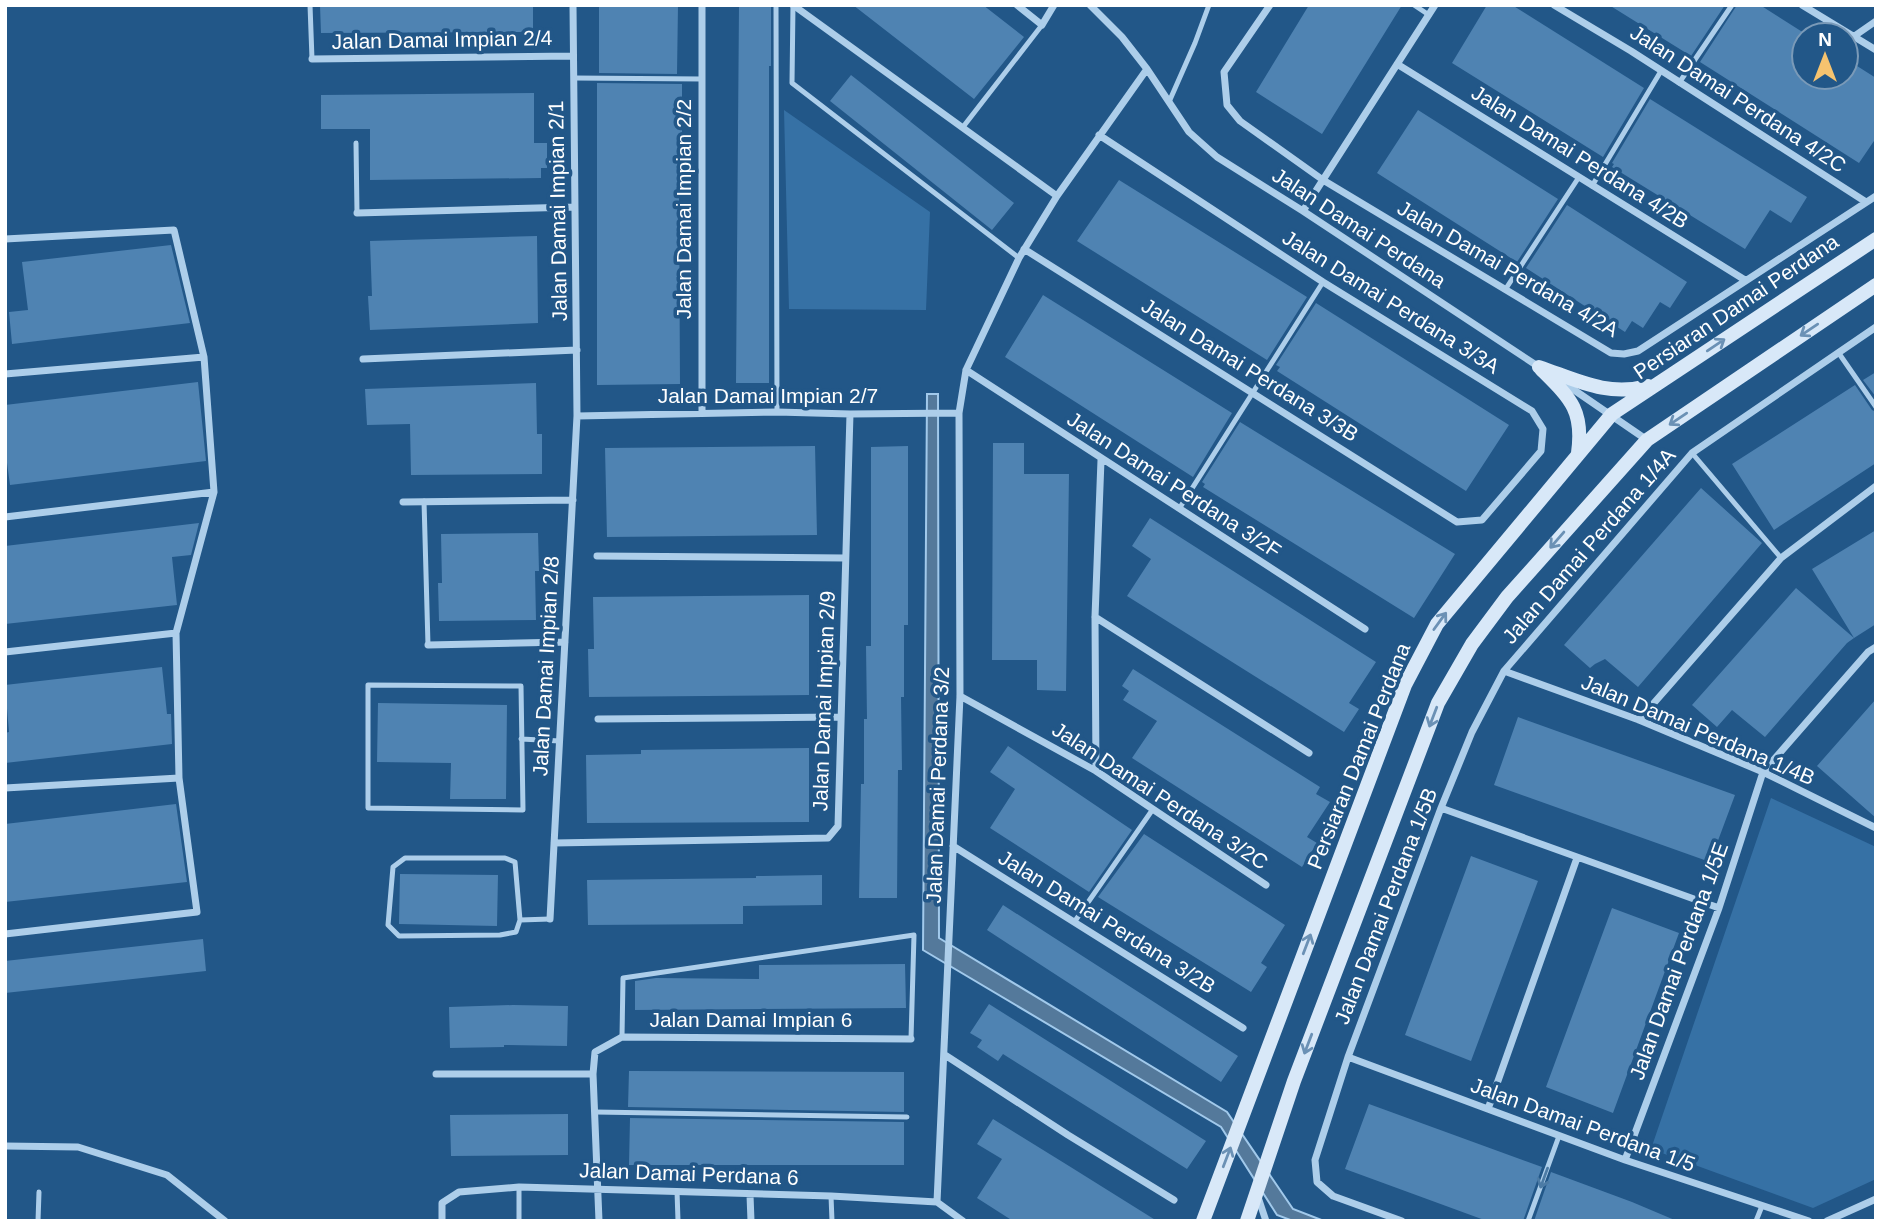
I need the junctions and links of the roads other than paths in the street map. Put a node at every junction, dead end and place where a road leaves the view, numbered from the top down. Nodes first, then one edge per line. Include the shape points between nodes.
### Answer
1 (310, 5) edge
2 (573, 5) edge
3 (702, 5) edge
4 (776, 5) edge
5 (793, 5) edge
6 (1017, 5) edge
7 (1054, 5) edge
8 (1090, 5) edge
9 (1209, 5) edge
10 (1270, 5) edge
11 (1414, 5) edge
12 (1435, 5) edge
13 (1554, 5) edge
14 (1732, 5) edge
15 (1801, 5) edge
16 (1429, 15) junction
17 (1827, 21) edge
18 (1876, 22) edge
19 (1042, 25) junction
20 (1860, 32) edge
21 (1860, 41) edge
22 (1876, 50) edge
23 (573, 56) junction
24 (312, 59) joint
25 (1397, 64) junction
26 (1147, 68) junction
27 (1661, 71) junction
28 (574, 78) junction
29 (702, 79) junction
30 (1679, 83) junction
31 (1169, 102) junction
32 (963, 127) junction
33 (1099, 135) junction
34 (356, 143) dead end
35 (1579, 177) junction
36 (1323, 180) junction
37 (1592, 186) junction
38 (1057, 196) junction
39 (1876, 196) edge
40 (1866, 202) junction
41 (575, 207) junction
42 (1303, 211) junction
43 (357, 213) joint
44 (5, 239) edge
45 (1876, 239) edge
46 (1024, 249) junction
47 (1019, 258) junction
48 (1745, 280) junction
49 (1323, 282) junction
50 (1876, 285) edge
51 (1505, 290) junction
52 (1876, 327) edge
53 (577, 350) junction
54 (1838, 352) junction
55 (204, 357) junction
56 (363, 359) dead end
57 (1539, 366) junction
58 (965, 370) junction
59 (5, 374) edge
60 (1659, 383) junction
61 (1253, 393) junction
62 (1876, 407) edge
63 (777, 412) junction
64 (702, 413) junction
65 (959, 413) junction
66 (850, 414) junction
67 (1612, 414) junction
68 (577, 416) junction
69 (1647, 440) junction
70 (1692, 453) junction
71 (1577, 455) junction
72 (1101, 460) junction
73 (1876, 486) edge
74 (214, 492) junction
75 (573, 500) junction
76 (424, 501) junction
77 (403, 502) dead end
78 (1179, 509) junction
79 (5, 517) edge
80 (1457, 522) joint
81 (597, 556) dead end
82 (845, 558) junction
83 (1781, 558) junction
84 (1095, 617) junction
85 (1365, 629) dead end
86 (176, 633) junction
87 (565, 642) junction
88 (428, 645) joint
89 (1876, 648) edge
90 (5, 652) edge
91 (1504, 671) junction
92 (960, 696) junction
93 (841, 717) junction
94 (598, 719) dead end
95 (1639, 720) junction
96 (521, 739) junction
97 (560, 741) junction
98 (1309, 753) dead end
99 (1096, 771) junction
100 (1763, 772) junction
101 (179, 778) junction
102 (5, 788) edge
103 (1441, 808) junction
104 (1153, 809) junction
105 (1876, 828) edge
106 (554, 843) junction
107 (953, 846) junction
108 (1577, 858) junction
109 (1266, 885) dead end
110 (1719, 908) junction
111 (550, 919) joint
112 (520, 920) junction
113 (1075, 921) junction
114 (5, 934) edge
115 (1242, 1028) dead end
116 (622, 1037) junction
117 (911, 1039) joint
118 (945, 1055) junction
119 (1348, 1057) junction
120 (436, 1074) dead end
121 (593, 1074) junction
122 (1488, 1109) junction
123 (595, 1112) junction
124 (907, 1117) dead end
125 (1559, 1136) junction
126 (5, 1146) edge
127 (1625, 1160) junction
128 (519, 1187) junction
129 (599, 1189) junction
130 (677, 1191) junction
131 (39, 1192) dead end
132 (1257, 1193) junction
133 (750, 1195) junction
134 (831, 1196) junction
135 (1876, 1199) edge
136 (1174, 1200) dead end
137 (937, 1202) junction
138 (1762, 1206) junction
139 (38, 1221) edge
140 (225, 1221) edge
141 (442, 1221) edge
142 (519, 1221) edge
143 (599, 1221) edge
144 (678, 1221) edge
145 (751, 1221) edge
146 (832, 1221) edge
147 (963, 1221) edge
148 (1203, 1221) edge
149 (1247, 1221) edge
150 (1266, 1221) edge
151 (1402, 1221) edge
152 (1528, 1221) edge
153 (1756, 1221) edge
154 (1809, 1221) edge
155 (1827, 1221) edge

1 - 24 lane
2 - 23 street, Jalan Damai Impian 2/1
3 - 29 street, Jalan Damai Impian 2/2
4 - 63 lane
5 - 32 street
5 - 47 lane via 792,83
6 - 19 street
7 - 19 street
8 - 26 street, Jalan Damai Perdana
9 - 31 lane
10 - 36 street, Jalan Damai Perdana 4/2A via 1224,72 1227,105 1240,121
11 - 16 lane
12 - 16 street
13 - 27 street, Jalan Damai Perdana 4/2C
14 - 30 lane
15 - 17 street
16 - 25 street
18 - 20 street
19 - 32 lane
21 - 22 street
23 - 24 street, Jalan Damai Impian 2/4
23 - 28 street, Jalan Damai Impian 2/1
25 - 35 street, Jalan Damai Perdana 4/2B
25 - 36 street
26 - 31 street, Jalan Damai Perdana
26 - 33 street, Jalan Damai Perdana 3/2
27 - 30 street, Jalan Damai Perdana 4/2C
27 - 37 lane
28 - 29 lane
28 - 41 street, Jalan Damai Impian 2/1
29 - 64 street, Jalan Damai Impian 2/2
30 - 40 street, Jalan Damai Perdana 4/2C
31 - 42 street, Jalan Damai Perdana via 1189,132 1217,157
32 - 38 street
33 - 38 street, Jalan Damai Perdana 3/2
33 - 49 street, Jalan Damai Perdana 3/3A
34 - 43 lane
35 - 37 street, Jalan Damai Perdana 4/2B
35 - 51 lane
36 - 42 street
36 - 51 street, Jalan Damai Perdana 4/2A
37 - 48 street, Jalan Damai Perdana 4/2B
38 - 46 street, Jalan Damai Perdana 3/2
39 - 40 street, Jalan Damai Perdana 4/2A
40 - 48 street, Jalan Damai Perdana 4/2A
41 - 43 street
41 - 53 street, Jalan Damai Impian 2/1
42 - 57 street, Jalan Damai Perdana
44 - 55 street via 174,230
60 -> 45 main road, Persiaran Damai Perdana
46 - 47 street, Jalan Damai Perdana 3/2
46 - 61 street, Jalan Damai Perdana 3/3B
47 - 58 street, Jalan Damai Perdana 3/2
48 - 51 street, Jalan Damai Perdana 4/2A via 1638,351 1624,354 1597,346
49 - 61 lane
49 - 80 street, Jalan Damai Perdana 3/3A via 1532,411 1543,429 1541,451 1482,520
50 -> 69 main road
52 - 54 street, Jalan Damai Perdana 1/4A
53 - 56 street
53 - 68 street, Jalan Damai Impian 2/1
54 - 62 lane
54 - 70 street, Jalan Damai Perdana 1/4A
55 - 59 street
55 - 74 street
57 - 60 main road via 1603,390
57 - 67 street, Jalan Damai Perdana
57 - 71 main road via 1574,404 1581,433
58 - 65 street, Jalan Damai Perdana 3/2
58 - 72 street, Jalan Damai Perdana 3/2F
60 - 67 main road, Persiaran Damai Perdana
61 - 78 lane
61 - 80 street, Jalan Damai Perdana 3/3B
63 - 64 street, Jalan Damai Impian 2/7
63 - 66 street, Jalan Damai Impian 2/7
64 - 68 street, Jalan Damai Impian 2/7
65 - 66 street, Jalan Damai Impian 2/7
65 - 92 street, Jalan Damai Perdana 3/2
66 - 82 street, Jalan Damai Impian 2/9
67 - 69 street, Jalan Damai Perdana
67 - 71 main road, Persiaran Damai Perdana
68 - 75 street, Jalan Damai Impian 2/8
69 -> 132 main road via 1507,597 1472,644 1438,703 1294,1081
70 - 83 lane
70 - 91 street, Jalan Damai Perdana 1/4A
148 -> 71 main road, Persiaran Damai Perdana via 1405,685 1437,624
72 - 78 street, Jalan Damai Perdana 3/2F
72 - 84 street
73 - 83 street
74 - 79 street
74 - 86 street
75 - 76 street
75 - 87 street, Jalan Damai Impian 2/8
76 - 77 street
76 - 88 lane
78 - 85 street, Jalan Damai Perdana 3/2F
81 - 82 street
82 - 93 street, Jalan Damai Impian 2/9
83 - 95 street
84 - 98 street
84 - 99 street
86 - 90 street
86 - 101 street
87 - 88 street
87 - 97 street, Jalan Damai Impian 2/8
89 - 100 street
91 - 95 street, Jalan Damai Perdana 1/4B
91 - 103 street, Jalan Damai Perdana 1/5B via 1472,732
92 - 99 street, Jalan Damai Perdana 3/2C
92 - 107 street, Jalan Damai Perdana 3/2
93 - 94 street
93 - 106 street, Jalan Damai Impian 2/9 via 838,826 828,838
95 - 100 street, Jalan Damai Perdana 1/4B
96 - 96 lane via 523,810 368,808 368,685 521,686
96 - 97 lane
97 - 106 street, Jalan Damai Impian 2/8
99 - 104 street, Jalan Damai Perdana 3/2C
100 - 105 street, Jalan Damai Perdana 1/4B
100 - 110 street, Jalan Damai Perdana 1/5E
101 - 102 street
101 - 114 street via 197,912
103 - 108 street
103 - 119 street, Jalan Damai Perdana 1/5B
104 - 109 street, Jalan Damai Perdana 3/2C
104 - 113 lane
106 - 111 street, Jalan Damai Impian 2/8
107 - 113 street, Jalan Damai Perdana 3/2B
107 - 118 street, Jalan Damai Perdana 3/2
108 - 110 street
108 - 122 street
110 - 127 street, Jalan Damai Perdana 1/5E
111 - 112 lane
112 - 112 lane via 516,932 500,935 399,936 388,925 393,867 404,858 505,858 515,862
113 - 115 street, Jalan Damai Perdana 3/2B
116 - 117 street, Jalan Damai Impian 6
116 - 117 lane via 623,978 914,935
116 - 121 street, Jalan Damai Impian 6 via 595,1052
118 - 136 street
118 - 137 street, Jalan Damai Perdana 3/2
119 - 122 street, Jalan Damai Perdana 1/5
119 - 151 street, Jalan Damai Perdana 1/5B via 1315,1160 1317,1182 1333,1196
120 - 121 street
121 - 123 street
122 - 125 street, Jalan Damai Perdana 1/5
123 - 124 lane
123 - 129 street
125 - 127 street, Jalan Damai Perdana 1/5
125 -> 152 lane
126 - 140 street via 78,1147 167,1175
127 - 138 street, Jalan Damai Perdana 1/5
128 - 129 street, Jalan Damai Perdana 6
128 - 141 street, Jalan Damai Perdana 6 via 459,1192 442,1203
128 - 142 lane
129 - 130 street, Jalan Damai Perdana 6
129 - 143 street
130 - 133 street, Jalan Damai Perdana 6
130 - 144 lane
131 - 139 lane
132 - 149 main road
132 - 150 street
133 - 134 street, Jalan Damai Perdana 6
133 - 145 street
134 - 137 street, Jalan Damai Perdana 6
134 - 146 lane
135 - 155 street
137 - 147 street
138 - 153 lane
138 - 154 street, Jalan Damai Perdana 1/5

